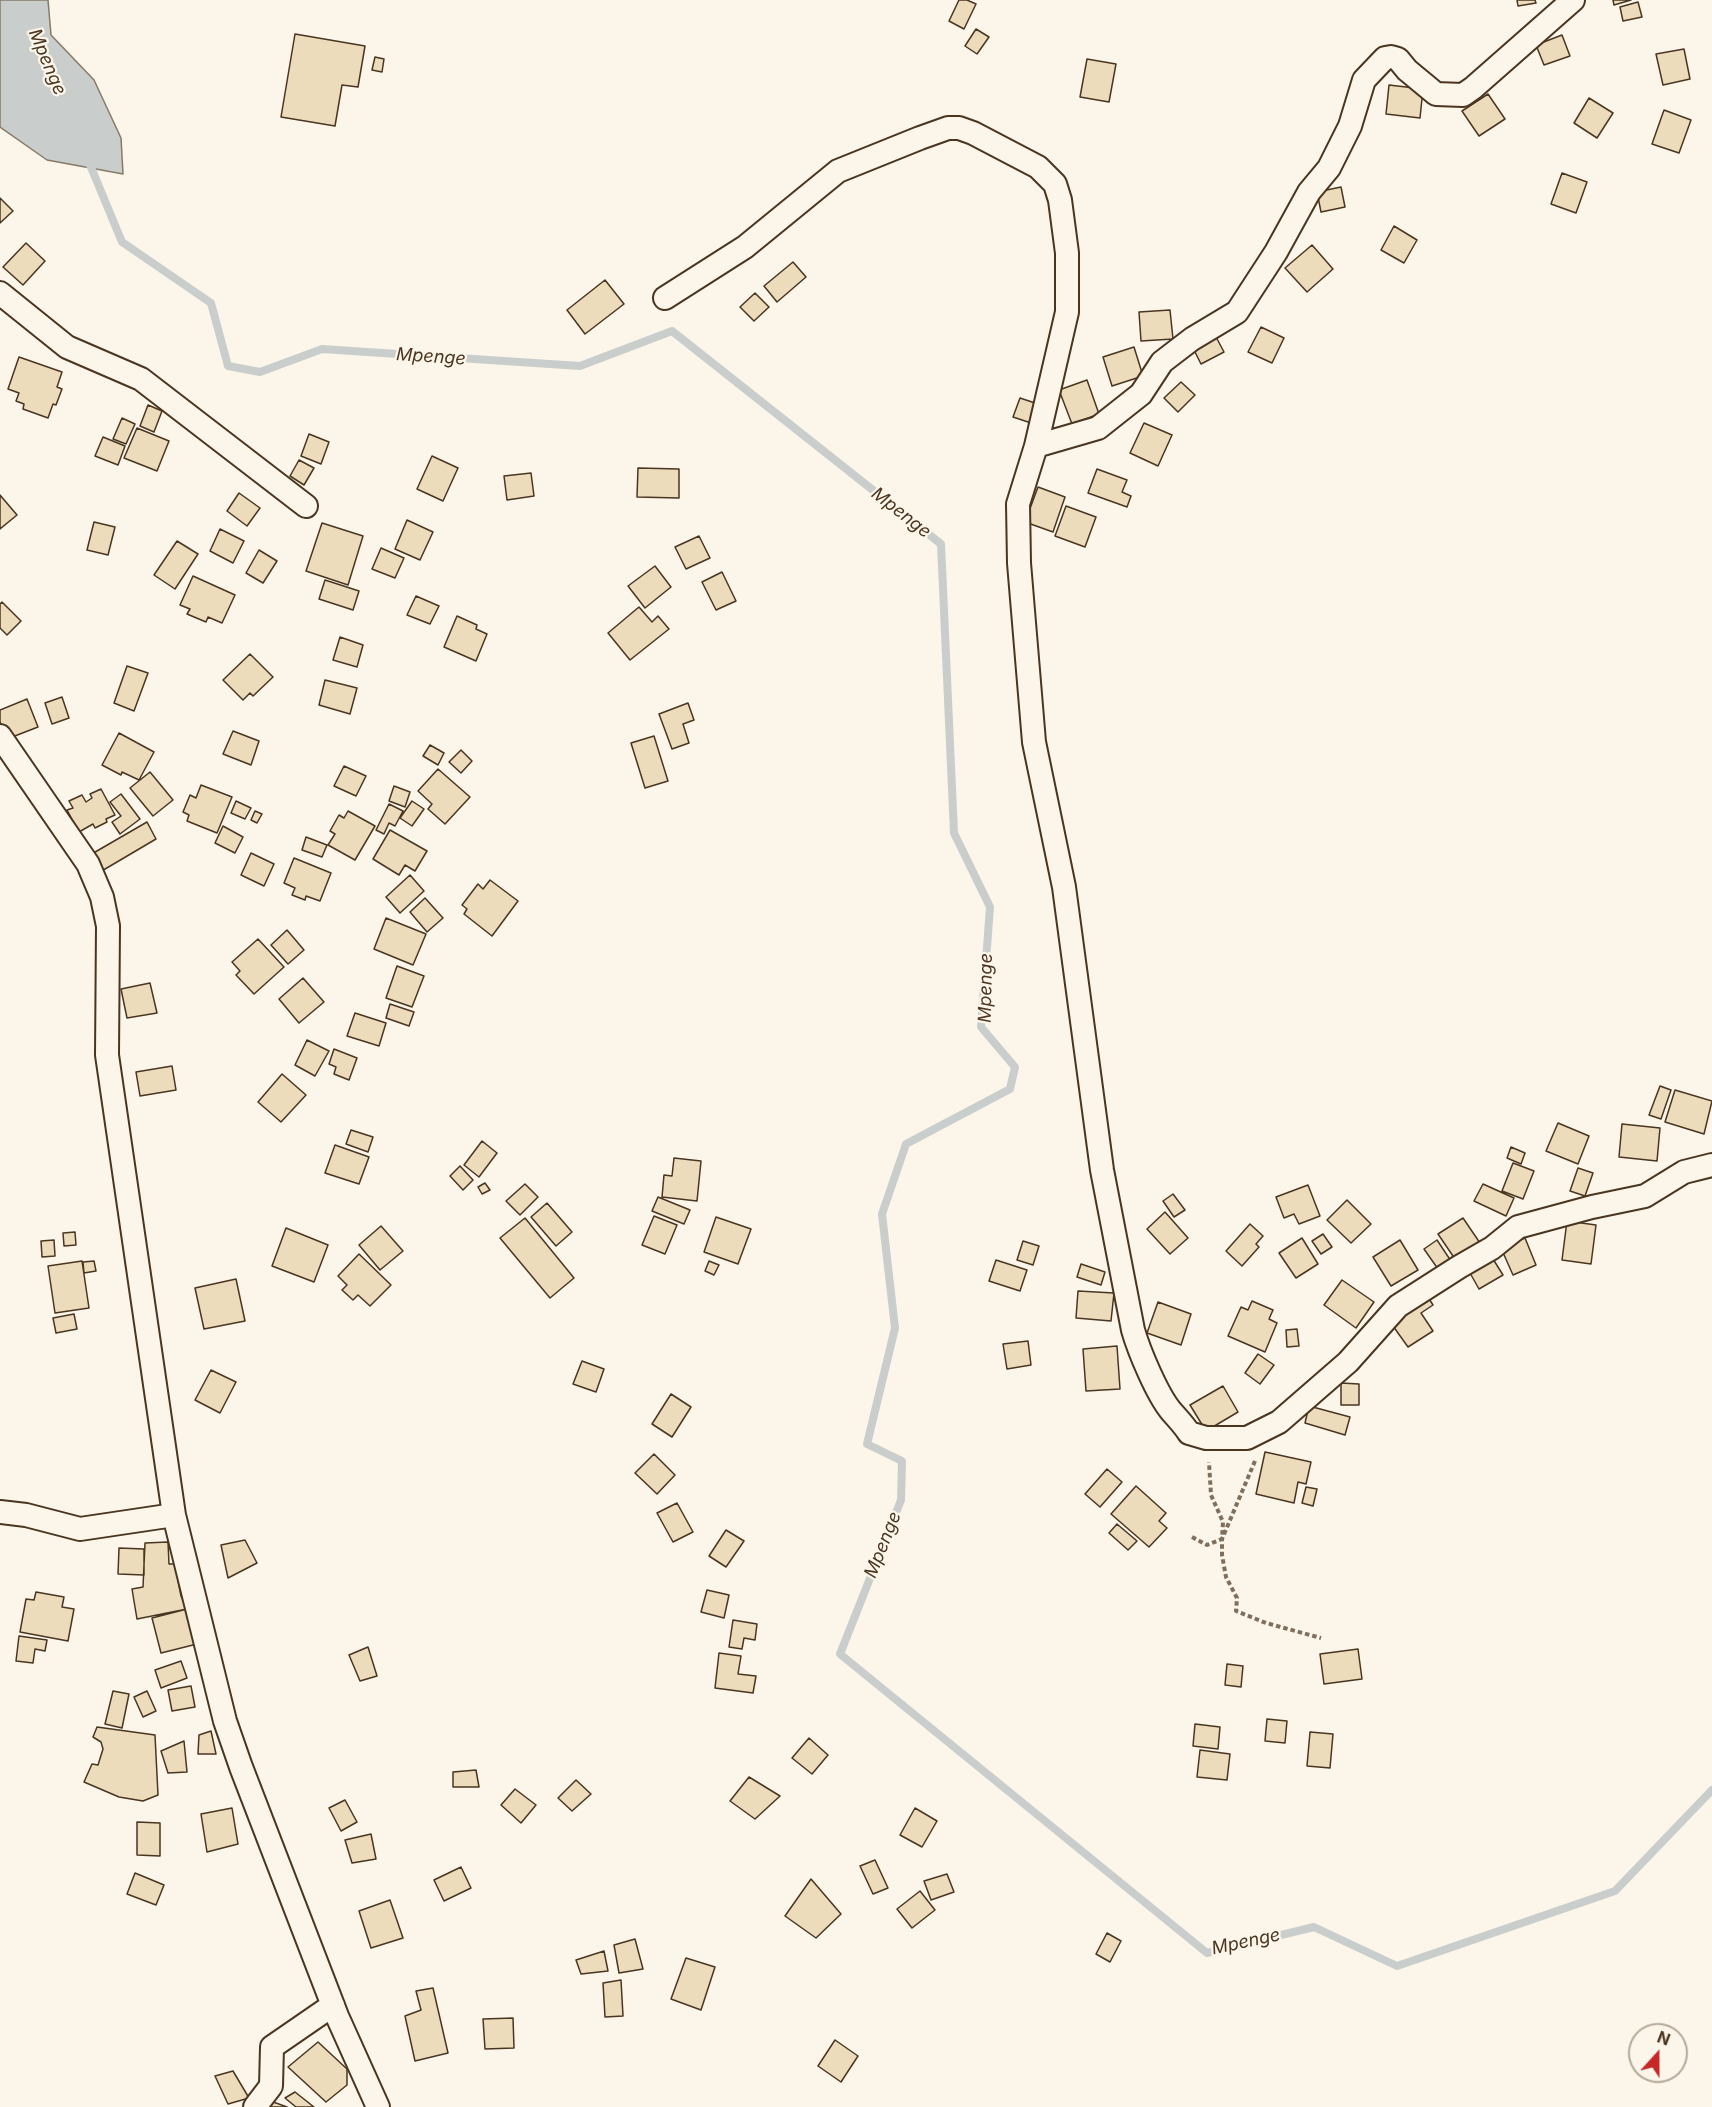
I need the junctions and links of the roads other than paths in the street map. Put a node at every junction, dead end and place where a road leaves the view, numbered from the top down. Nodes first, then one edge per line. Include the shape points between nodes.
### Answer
1 (1573, 0) edge
2 (0, 293) edge
3 (665, 298) dead end
4 (1036, 446) junction
5 (306, 506) dead end
6 (0, 735) edge
7 (1712, 1165) edge
8 (0, 1512) edge
9 (174, 1515) junction
10 (333, 2005) junction
11 (255, 2107) edge
12 (378, 2107) edge

1 - 4 street via 1463,94 1436,94 1398,59 1385,58 1364,80 1350,126 1329,168 1309,192 1238,312 1162,362 1141,394 1098,428
2 - 5 street via 67,347 141,379
3 - 4 street via 744,247 838,171 948,128 973,133 1038,167 1055,184 1060,200 1067,253 1067,312
4 - 7 street via 1018,504 1034,742 1064,887 1102,1170 1133,1330 1170,1410 1189,1433 1206,1438 1247,1438 1279,1422 1348,1362 1398,1306 1492,1248 1518,1227 1645,1196 1684,1172
6 - 9 street via 88,864 102,897 108,926 107,1055
8 - 9 street via 80,1529
9 - 10 street via 225,1721
10 - 11 street via 272,2047 271,2086
10 - 12 street

